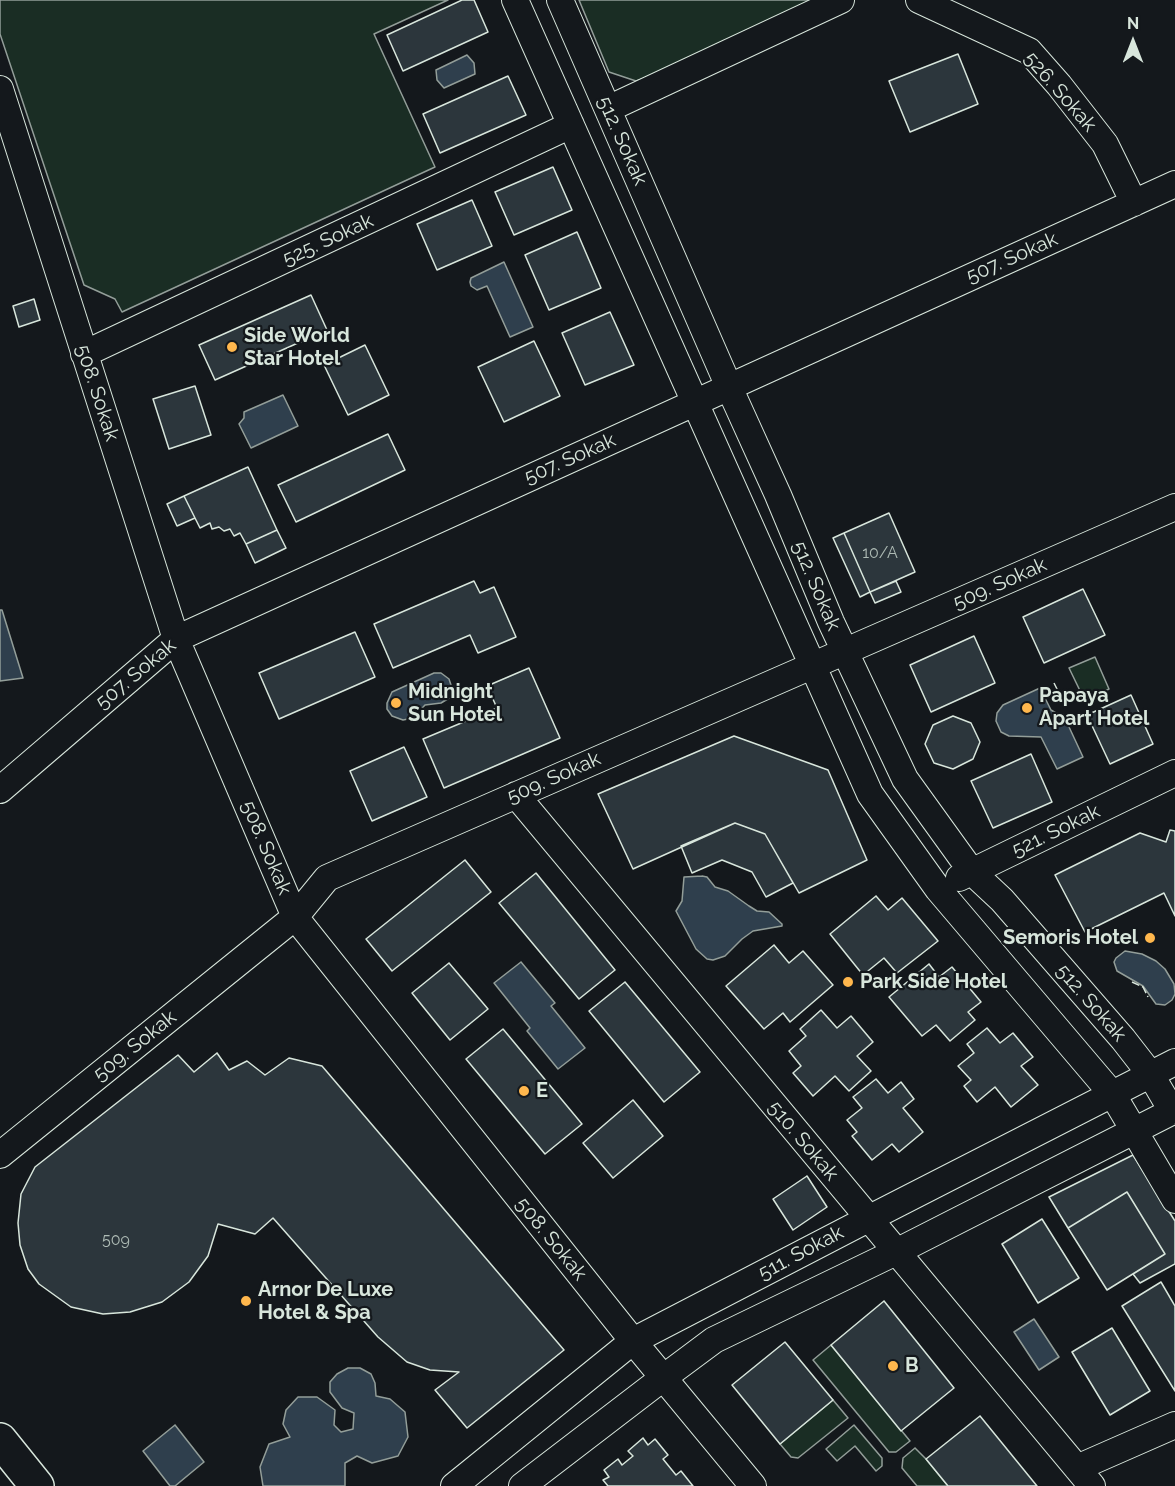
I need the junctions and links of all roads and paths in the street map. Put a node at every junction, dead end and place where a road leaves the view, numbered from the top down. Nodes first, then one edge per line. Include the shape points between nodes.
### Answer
1 (515, 0) edge
2 (560, 0) edge
3 (841, 0) edge
4 (919, 0) edge
5 (0, 88) edge
6 (608, 109) junction
7 (571, 125) junction
8 (1175, 184) edge
9 (1134, 203) junction
10 (84, 354) junction
11 (729, 387) junction
12 (696, 402) junction
13 (1175, 507) edge
14 (176, 639) junction
15 (845, 652) junction
16 (813, 665) junction
17 (1175, 773) edge
18 (0, 790) edge
19 (516, 795) junction
20 (972, 872) junction
21 (938, 889) junction
22 (295, 917) junction
23 (1175, 1062) edge
24 (1151, 1075) junction
25 (1113, 1095) junction
26 (1173, 1110) edge
27 (1134, 1131) junction
28 (0, 1155) edge
29 (1175, 1200) edge
30 (868, 1219) junction
31 (896, 1252) junction
32 (633, 1341) junction
33 (663, 1378) junction
34 (1175, 1425) edge
35 (0, 1440) edge
36 (1084, 1477) edge
37 (37, 1486) edge
38 (454, 1486) edge
39 (522, 1486) edge
40 (753, 1486) edge

1 - 7 street, 512. Sokak
2 - 6 street, 512. Sokak
3 - 6 street
4 - 9 street, 526. Sokak via 1029,51 1105,144
5 - 10 street, 508. Sokak
6 - 11 street, 512. Sokak
7 - 10 street, 525. Sokak
7 - 12 street, 512. Sokak
8 - 9 street, 507. Sokak
9 - 11 street, 507. Sokak
10 - 14 street, 508. Sokak
11 - 12 street, 507. Sokak
11 - 15 street, 512. Sokak
12 - 14 street, 507. Sokak
12 - 16 street, 512. Sokak
13 - 15 street, 509. Sokak
14 - 18 street, 507. Sokak
14 - 22 street, 508. Sokak
15 - 16 street, 509. Sokak
15 - 20 street, 512. Sokak via 905,779
16 - 19 street, 509. Sokak
16 - 21 street, 512. Sokak via 870,794
17 - 20 street, 521. Sokak
19 - 22 street, 509. Sokak via 327,878
19 - 30 street, 510. Sokak
20 - 21 street, 521. Sokak
20 - 24 street, 512. Sokak via 1002,900
21 - 25 street, 512. Sokak
22 - 28 street, 509. Sokak
22 - 32 street, 508. Sokak
23 - 24 street, 511. Sokak
24 - 25 street, 511. Sokak
24 - 26 street, 512. Sokak
25 - 27 street, 512. Sokak
25 - 30 street, 511. Sokak
26 - 27 street, 511. Sokak
27 - 29 street, 512. Sokak
27 - 31 street, 511. Sokak
30 - 31 street, 510. Sokak
30 - 32 street, 511. Sokak
31 - 33 street, 511. Sokak via 714,1341
31 - 36 street, 510. Sokak
32 - 33 street, 508. Sokak
32 - 38 street, 511. Sokak
33 - 39 street, 511. Sokak
33 - 40 street, 508. Sokak
34 - 36 street
35 - 37 main road

